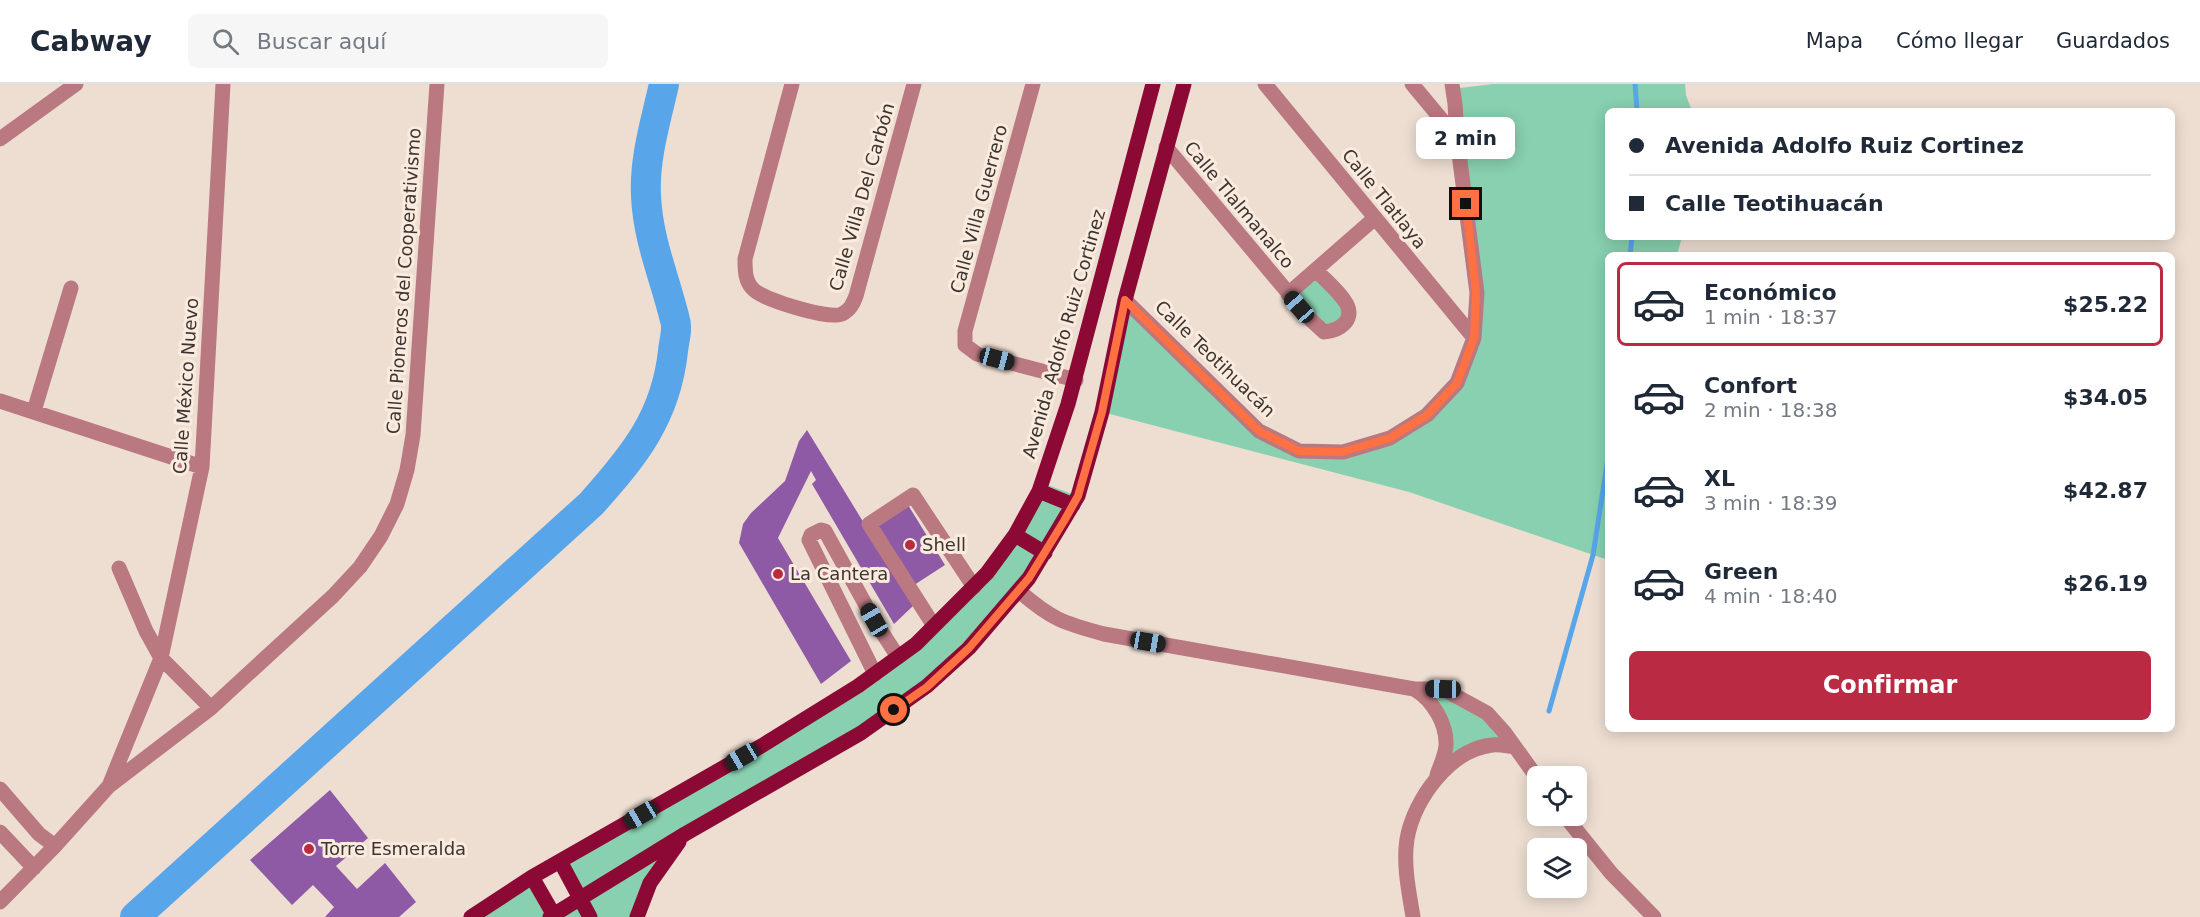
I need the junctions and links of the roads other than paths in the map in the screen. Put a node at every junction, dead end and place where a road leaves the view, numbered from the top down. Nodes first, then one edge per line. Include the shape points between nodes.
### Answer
1 (76, 84) edge
2 (223, 84) edge
3 (437, 84) edge
4 (792, 84) edge
5 (914, 84) edge
6 (1033, 84) edge
7 (1153, 84) edge
8 (1184, 84) edge
9 (1265, 84) edge
10 (1412, 84) edge
11 (1452, 84) edge
12 (0, 138) edge
13 (1457, 138) junction
14 (1166, 147) junction
15 (1375, 218) junction
16 (1316, 270) junction
17 (71, 288) dead end
18 (1288, 294) junction
19 (1125, 300) junction
20 (1474, 338) junction
21 (1076, 380) junction
22 (0, 400) edge
23 (34, 411) junction
24 (202, 466) junction
25 (1039, 491) junction
26 (1073, 505) junction
27 (1015, 535) junction
28 (1045, 553) junction
29 (119, 568) dead end
30 (855, 586) junction
31 (974, 587) junction
32 (1018, 591) junction
33 (837, 596) junction
34 (934, 626) junction
35 (898, 657) junction
36 (161, 658) junction
37 (875, 674) junction
38 (1414, 688) junction
39 (211, 708) junction
40 (1515, 747) junction
41 (1529, 766) edge
42 (1432, 784) junction
43 (109, 786) junction
44 (0, 789) edge
45 (1573, 826) edge
46 (0, 832) edge
47 (685, 834) junction
48 (55, 846) junction
49 (560, 861) junction
50 (34, 868) junction
51 (532, 877) junction
52 (580, 898) junction
53 (0, 902) edge
54 (553, 916) edge
55 (471, 917) edge
56 (590, 917) edge
57 (637, 917) edge
58 (1413, 917) edge
59 (1654, 917) edge

1 - 12 street
2 - 24 street, Calle México Nuevo
3 - 39 street, Calle Pioneros del Cooperativismo via 417,399 407,470 397,504 376,544 340,589
4 - 5 street, Calle Villa Del Carbón via 745,260 745,275 752,289 764,296 827,316 841,315 850,309 856,297
6 - 21 street, Calle Villa Guerrero via 965,331 965,345 977,354
7 - 21 main road, Avenida Adolfo Ruiz Cortinez
8 - 14 main road
9 - 15 street, Calle Tlatlaya
10 - 13 street
11 - 13 street, Calle Teotihuacán
13 - 20 street, Calle Teotihuacán via 1476,293
14 - 18 street, Calle Tlalmanalco
14 - 19 main road
15 - 16 street
15 - 20 street, Calle Tlatlaya
16 - 18 street
16 - 18 street, Calle Tlalmanalco via 1346,304 1349,312 1345,324 1324,332
17 - 23 street
19 - 20 street, Calle Teotihuacán via 1259,431 1299,451 1342,452 1390,438 1427,415 1457,383
19 - 26 main road via 1102,412
21 - 25 main road, Avenida Adolfo Ruiz Cortinez
22 - 23 street
23 - 24 street
24 - 36 street, Calle México Nuevo
25 - 26 main road
25 - 27 main road, Avenida Adolfo Ruiz Cortinez
26 - 28 main road
27 - 28 main road
27 - 31 main road, Avenida Adolfo Ruiz Cortinez
28 - 32 main road
29 - 36 street
30 - 33 street
30 - 33 street via 825,531 811,535 809,540
30 - 35 street
31 - 34 main road, Avenida Adolfo Ruiz Cortinez
31 - 34 street via 913,495 869,524
32 - 38 street via 1046,614 1066,624 1104,634
32 - 47 main road via 969,648 927,687 861,733
33 - 37 street
34 - 35 main road, Avenida Adolfo Ruiz Cortinez
35 - 37 main road, Avenida Adolfo Ruiz Cortinez
36 - 39 street
36 - 43 street, Calle México Nuevo
37 - 49 main road, Avenida Adolfo Ruiz Cortinez via 763,745
38 - 40 street via 1443,689 1487,713
38 - 42 street via 1426,695 1443,725 1446,748
39 - 43 street, Calle Pioneros del Cooperativismo
40 - 41 street
40 - 42 street via 1492,745 1475,750
42 - 58 street via 1411,823 1407,840
43 - 48 street
44 - 48 street via 39,834
45 - 59 street
46 - 50 street
47 - 52 main road
47 - 57 main road via 650,883
48 - 50 street
49 - 51 main road, Avenida Adolfo Ruiz Cortinez
49 - 52 main road
50 - 53 street
51 - 54 main road
51 - 55 main road, Avenida Adolfo Ruiz Cortinez
52 - 54 main road
52 - 56 main road

